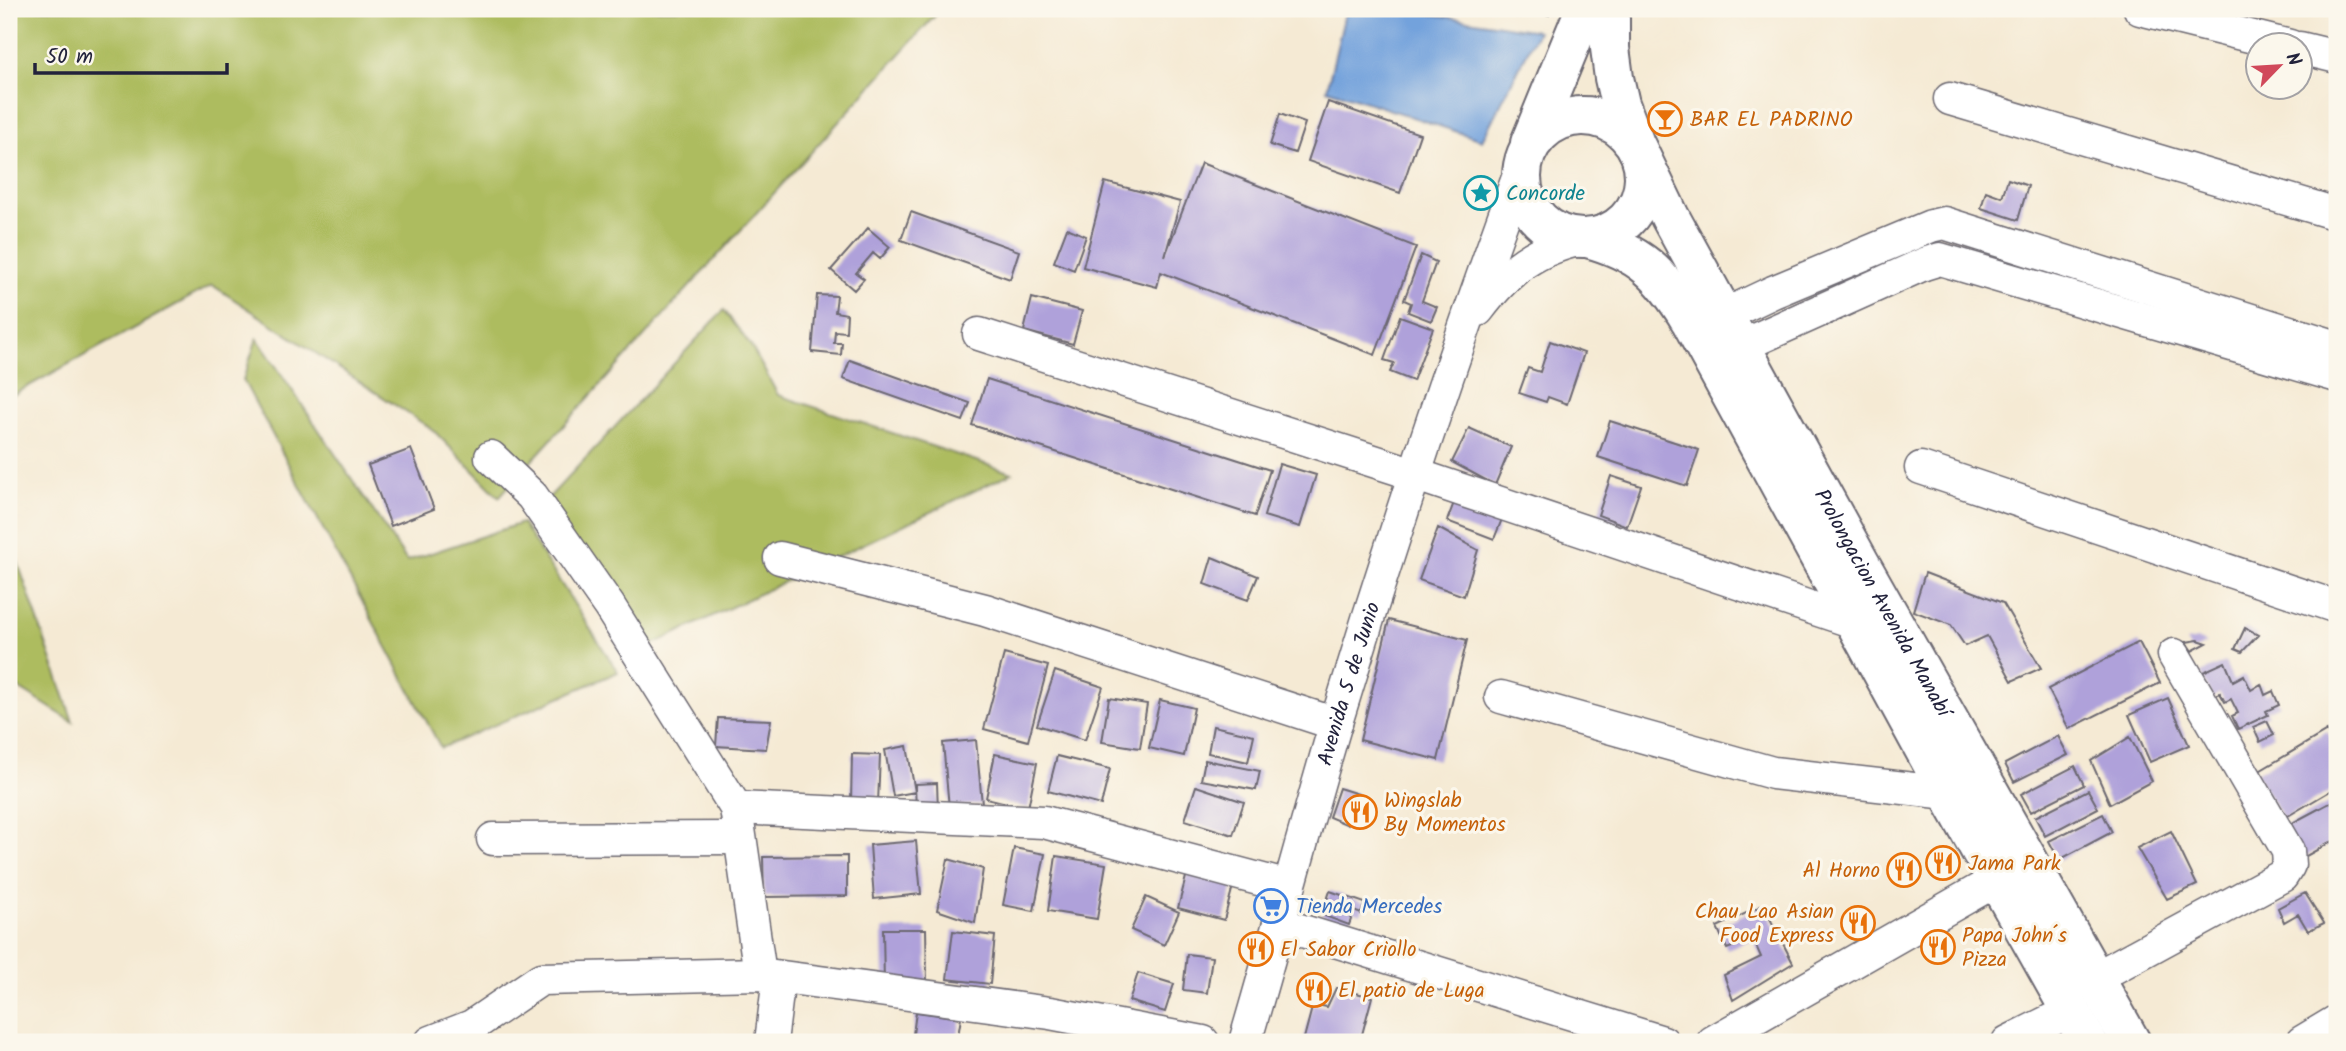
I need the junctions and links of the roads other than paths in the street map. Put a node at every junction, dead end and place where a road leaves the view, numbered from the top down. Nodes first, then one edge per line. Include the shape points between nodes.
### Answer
1 (1585, 9) edge
2 (1610, 9) edge
3 (2140, 9) edge
4 (2244, 35) edge
5 (2314, 51) edge
6 (2337, 57) edge
7 (1950, 99) dead end
8 (1638, 150) junction
9 (1525, 157) junction
10 (2337, 215) edge
11 (1587, 239) junction
12 (1462, 330) junction
13 (979, 334) dead end
14 (1718, 337) junction
15 (2337, 347) edge
16 (2337, 376) edge
17 (491, 457) dead end
18 (1921, 468) dead end
19 (1413, 474) junction
20 (780, 558) dead end
21 (2337, 605) edge
22 (1854, 622) junction
23 (2174, 655) dead end
24 (1502, 697) dead end
25 (1336, 724) junction
26 (1983, 780) junction
27 (1948, 793) junction
28 (738, 823) junction
29 (493, 839) dead end
30 (2013, 871) junction
31 (1289, 887) junction
32 (1280, 924) junction
33 (770, 976) junction
34 (2095, 978) junction
35 (2337, 1021) edge
36 (2079, 1027) edge
37 (431, 1042) edge
38 (771, 1042) edge
39 (1203, 1042) edge
40 (1245, 1042) edge
41 (1663, 1042) edge
42 (1713, 1042) edge
43 (2008, 1042) edge
44 (2131, 1042) edge
45 (2302, 1042) edge

1 - 9 main road
2 - 8 main road, Prolongacion Avenida Manabí via 1614,78
3 - 4 street
5 - 6 street
7 - 10 street
8 - 9 main road via 1614,124 1572,116 1546,127
8 - 11 main road via 1644,185 1635,211 1614,230
8 - 14 main road, Prolongacion Avenida Manabí
9 - 11 main road via 1523,192 1536,217 1559,234
9 - 12 street, Avenida 5 de Junio
11 - 12 street via 1562,243 1529,258 1502,281
11 - 14 main road, Prolongacion Avenida Manabí via 1628,252 1650,267
12 - 19 street, Avenida 5 de Junio
13 - 19 street
14 - 15 street via 1810,277 1944,223
14 - 16 street via 1940,259
14 - 22 main road, Prolongacion Avenida Manabí
14 - 26 main road, Prolongacion Avenida Manabí via 1860,563
17 - 28 street via 532,496 601,595
18 - 21 street
19 - 22 street
19 - 25 street, Avenida 5 de Junio
20 - 25 street via 985,610
22 - 27 main road, Prolongacion Avenida Manabí
23 - 34 street via 2288,851 2289,865 2281,876
24 - 27 street via 1773,772
25 - 31 street, Avenida 5 de Junio
26 - 27 street
26 - 30 main road, Prolongacion Avenida Manabí
27 - 30 main road, Prolongacion Avenida Manabí
28 - 29 street
28 - 31 street via 1044,822
28 - 33 street
30 - 34 main road, Prolongacion Avenida Manabí
30 - 36 main road, Prolongacion Avenida Manabí
30 - 42 street
31 - 32 street, Avenida 5 de Junio
32 - 40 street, Avenida 5 de Junio
32 - 41 street
33 - 37 street via 541,979 472,1026
33 - 38 street
33 - 39 street via 1050,1013
34 - 44 main road, Prolongacion Avenida Manabí
35 - 45 street
36 - 43 street

